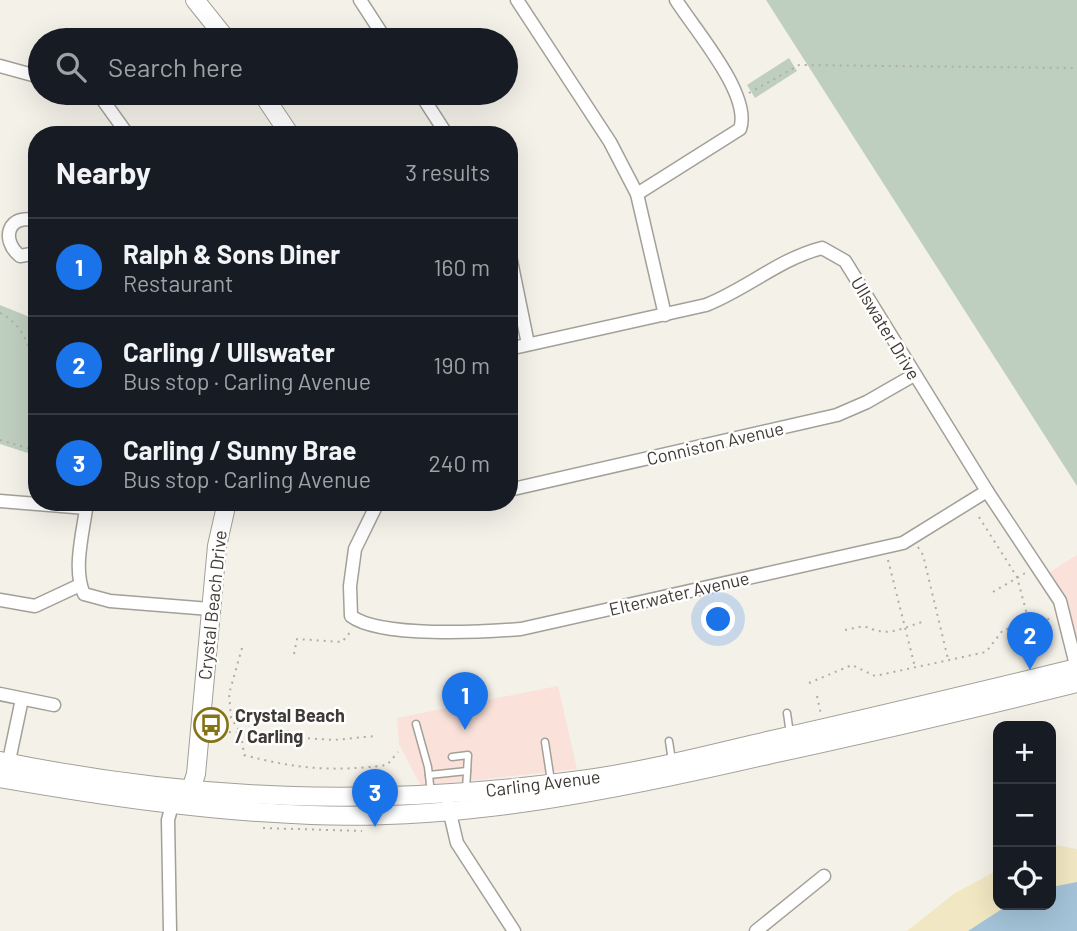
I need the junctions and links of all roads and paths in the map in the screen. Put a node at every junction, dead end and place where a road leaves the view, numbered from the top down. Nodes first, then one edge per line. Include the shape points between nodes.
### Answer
1 (195, 0) edge
2 (360, 0) edge
3 (517, 0) edge
4 (676, 0) edge
5 (217, 28) edge
6 (378, 28) edge
7 (0, 66) edge
8 (1077, 68) edge
9 (28, 74) edge
10 (739, 99) junction
11 (106, 105) edge
12 (269, 105) edge
13 (428, 105) edge
14 (122, 126) edge
15 (284, 126) edge
16 (441, 126) edge
17 (637, 194) junction
18 (28, 219) edge
19 (28, 255) edge
20 (518, 295) edge
21 (0, 313) edge
22 (665, 315) junction
23 (528, 344) junction
24 (28, 347) edge
25 (518, 347) edge
26 (914, 375) junction
27 (0, 440) edge
28 (28, 448) edge
29 (518, 488) edge
30 (987, 491) junction
31 (0, 501) edge
32 (28, 502) edge
33 (86, 511) edge
34 (224, 511) edge
35 (374, 511) edge
36 (979, 517) dead end
37 (912, 538) junction
38 (885, 547) junction
39 (1037, 566) junction
40 (1017, 578) junction
41 (80, 585) junction
42 (993, 592) dead end
43 (0, 600) edge
44 (210, 609) junction
45 (1064, 615) junction
46 (357, 620) junction
47 (922, 622) dead end
48 (1030, 624) junction
49 (905, 627) junction
50 (845, 630) dead end
51 (242, 648) dead end
52 (294, 654) dead end
53 (948, 660) junction
54 (915, 668) junction
55 (1077, 669) edge
56 (809, 683) dead end
57 (1077, 683) edge
58 (0, 694) edge
59 (817, 696) dead end
60 (22, 699) junction
61 (54, 705) dead end
62 (787, 713) dead end
63 (821, 716) dead end
64 (416, 723) dead end
65 (288, 729) dead end
66 (200, 730) junction
67 (242, 733) junction
68 (278, 736) dead end
69 (375, 736) dead end
70 (791, 736) junction
71 (287, 737) junction
72 (668, 741) dead end
73 (545, 742) dead end
74 (398, 752) dead end
75 (452, 757) dead end
76 (437, 760) dead end
77 (426, 761) junction
78 (673, 762) junction
79 (3, 770) edge
80 (467, 771) junction
81 (429, 775) junction
82 (552, 783) junction
83 (190, 792) junction
84 (466, 792) junction
85 (442, 800) junction
86 (172, 805) junction
87 (824, 876) dead end
88 (170, 931) edge
89 (514, 931) edge
90 (757, 931) edge

1 - 5 main road
2 - 6 street
3 - 17 street via 610,142
4 - 10 street
7 - 9 street
8 - 10 path via 799,65
10 - 17 street via 744,117 740,129
11 - 14 street
12 - 15 main road
13 - 16 street
17 - 22 street
18 - 19 street via 15,221 6,240 20,256
20 - 23 street
21 - 24 path via 19,329
22 - 23 street, Ullswater Drive
22 - 26 street, Ullswater Drive via 728,296 797,254 822,248 845,261
23 - 25 street, Ullswater Drive
26 - 29 street, Conniston Avenue via 837,415
26 - 30 street, Ullswater Drive
27 - 28 path
30 - 37 street, Elterwater Avenue
30 - 39 street, Ullswater Drive
31 - 32 street
33 - 41 street
34 - 44 main road, Crystal Beach Drive
35 - 46 street via 355,549 350,586 351,616
36 - 40 path
37 - 38 street, Elterwater Avenue
37 - 53 path via 923,555
38 - 46 street, Elterwater Avenue via 521,629 388,628
38 - 49 path
39 - 40 path
39 - 45 street, Ullswater Drive
40 - 42 path
40 - 48 path
41 - 43 street via 36,607
41 - 44 street via 84,594 96,599
44 - 66 main road, Crystal Beach Drive
45 - 48 path
45 - 55 street, Ullswater Drive
46 - 52 path via 342,642 297,639
47 - 49 path
48 - 53 path via 1003,630 986,652
49 - 50 path via 885,634 864,626
49 - 54 path
51 - 67 path via 229,694 231,718
53 - 54 path
54 - 56 path via 875,676 852,665
55 - 70 main road, Carling Avenue
57 - 85 main road, Carling Avenue via 655,781 558,799
58 - 60 street
59 - 63 path
60 - 61 street
60 - 79 street
62 - 70 lane
64 - 77 lane
65 - 71 path
66 - 67 path
66 - 83 main road, Crystal Beach Drive
67 - 74 path via 244,755 318,769 387,765
68 - 71 path
69 - 71 path via 334,740
70 - 78 main road, Carling Avenue
72 - 78 lane
73 - 82 lane
75 - 80 lane via 468,755
76 - 77 lane
77 - 81 lane
78 - 82 main road, Carling Avenue
79 - 83 main road, Carling Avenue
79 - 86 main road, Carling Avenue
80 - 81 lane
80 - 84 lane
81 - 85 lane
82 - 84 main road, Carling Avenue
83 - 85 main road, Carling Avenue via 300,799
83 - 86 street
84 - 85 main road, Carling Avenue
85 - 86 main road, Carling Avenue via 312,815
85 - 89 street via 457,843
86 - 88 street via 168,820
87 - 90 street

